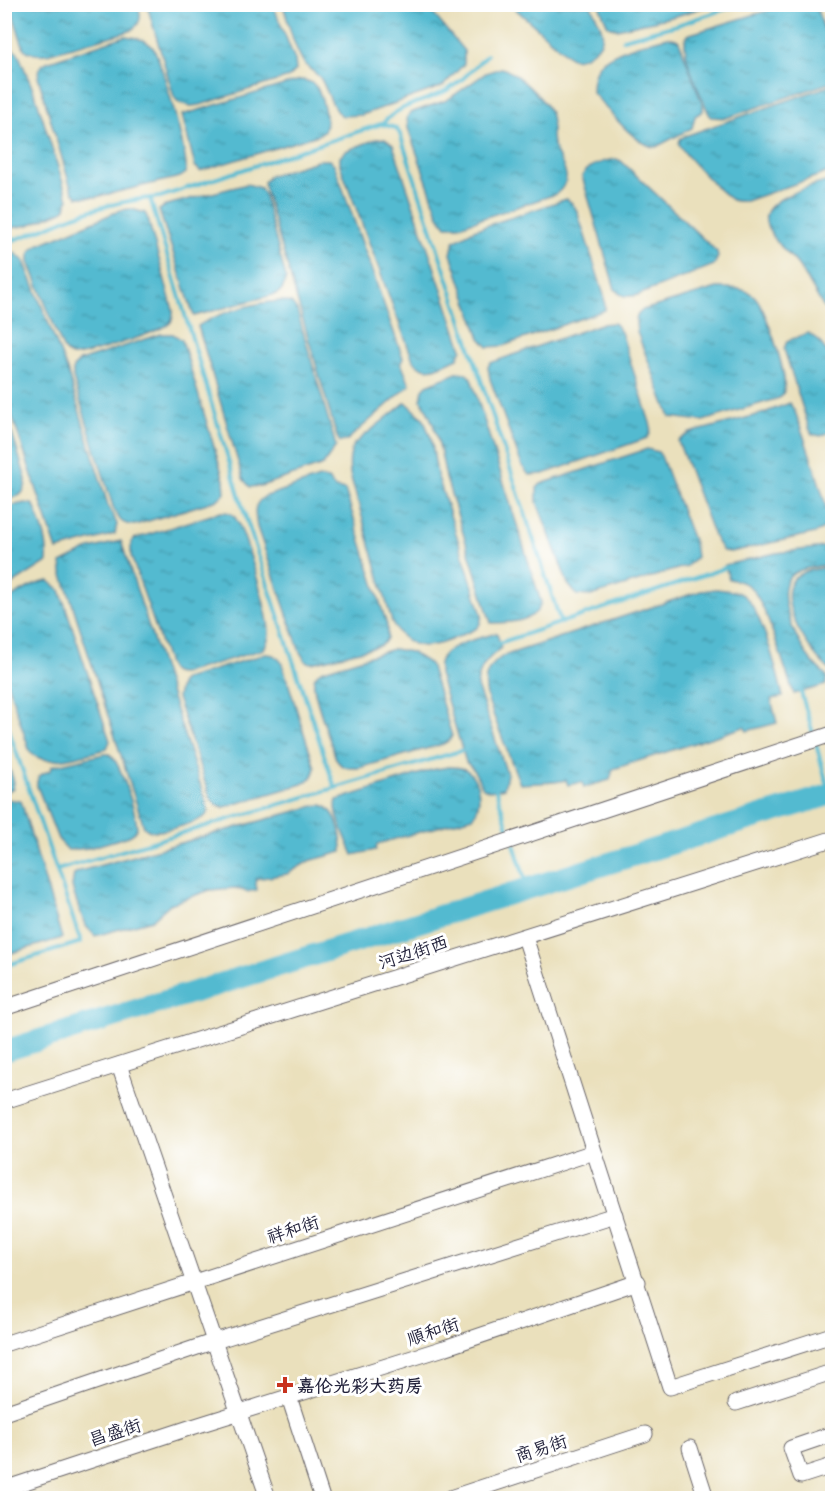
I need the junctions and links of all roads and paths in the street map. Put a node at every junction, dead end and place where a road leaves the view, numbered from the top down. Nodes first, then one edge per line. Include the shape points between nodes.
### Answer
1 (821, 738) edge
2 (832, 839) edge
3 (525, 937) junction
4 (4, 1008) edge
5 (119, 1065) junction
6 (4, 1101) edge
7 (594, 1152) junction
8 (615, 1215) junction
9 (194, 1282) junction
10 (638, 1282) junction
11 (832, 1335) edge
12 (215, 1341) junction
13 (4, 1344) edge
14 (832, 1372) edge
15 (289, 1397) junction
16 (736, 1403) dead end
17 (239, 1412) junction
18 (4, 1413) edge
19 (645, 1434) dead end
20 (832, 1434) edge
21 (690, 1448) dead end
22 (832, 1466) edge
23 (4, 1489) edge
24 (268, 1498) edge
25 (322, 1498) edge
26 (450, 1498) edge
27 (706, 1498) edge

1 - 4 street
2 - 3 street, 河边街西
3 - 5 street, 河边街西
3 - 7 street
5 - 6 street, 河边街西
5 - 9 street
7 - 8 street
7 - 9 street, 祥和街
8 - 10 street
8 - 12 street
9 - 12 street
9 - 13 street, 祥和街
10 - 11 street via 670,1387
10 - 15 street, 順和街
12 - 17 street
12 - 18 street
14 - 16 street
15 - 17 street, 順和街
15 - 25 street
17 - 23 street, 昌盛街
17 - 24 street
19 - 26 street, 商易街
20 - 22 street via 791,1448 801,1476
21 - 27 street

